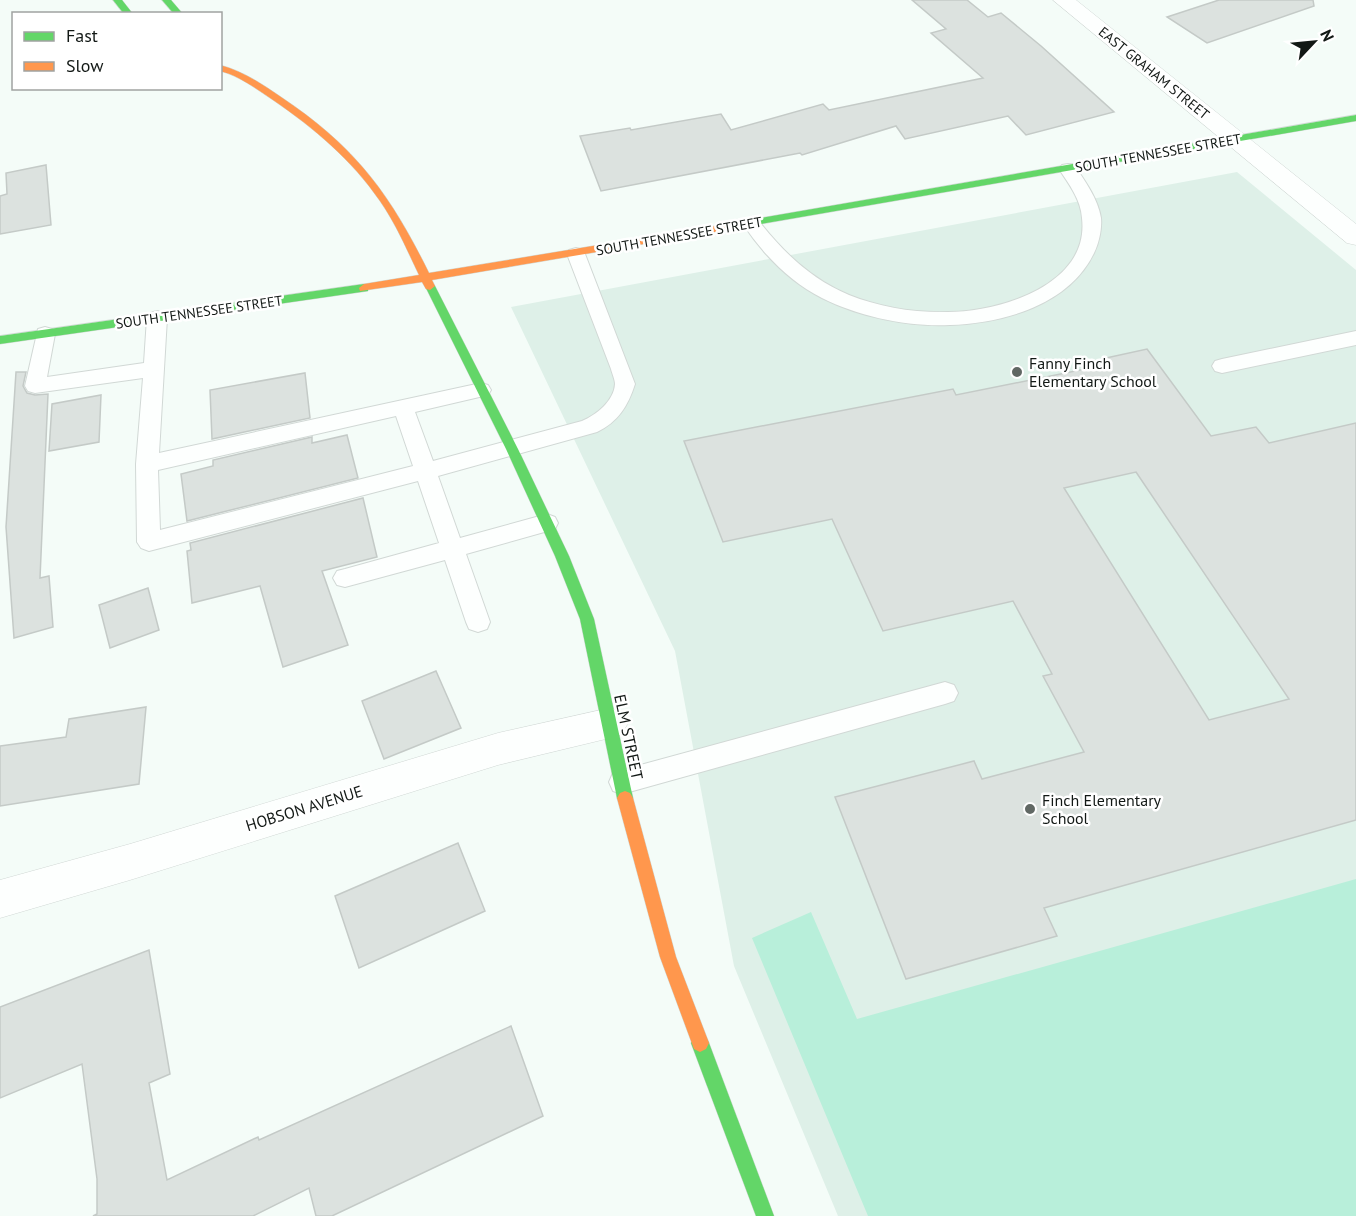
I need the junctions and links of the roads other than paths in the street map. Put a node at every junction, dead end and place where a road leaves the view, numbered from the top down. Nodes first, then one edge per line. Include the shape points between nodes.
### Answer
1 (117, 0) edge
2 (166, 0) edge
3 (1063, 0) edge
4 (127, 12) edge
5 (177, 12) edge
6 (224, 61) edge
7 (1356, 118) edge
8 (1237, 139) junction
9 (1068, 169) junction
10 (752, 224) junction
11 (1356, 237) edge
12 (576, 254) junction
13 (427, 279) junction
14 (157, 318) junction
15 (45, 334) junction
16 (1356, 338) edge
17 (0, 340) edge
18 (1222, 366) dead end
19 (154, 369) junction
20 (481, 390) junction
21 (404, 407) junction
22 (512, 449) junction
23 (147, 464) junction
24 (426, 472) junction
25 (547, 524) junction
26 (452, 549) junction
27 (345, 578) dead end
28 (478, 622) dead end
29 (945, 693) dead end
30 (610, 723) junction
31 (622, 782) junction
32 (0, 899) edge
33 (765, 1216) edge

1 - 4 main road
2 - 5 main road
3 - 8 street, EAST GRAHAM STREET
6 - 13 main road, ELM STREET via 341,148 383,199
7 - 8 main road, SOUTH TENNESSEE STREET
8 - 9 main road, SOUTH TENNESSEE STREET
8 - 11 street, EAST GRAHAM STREET
9 - 10 main road, SOUTH TENNESSEE STREET
9 - 10 lane via 1080,186 1092,221 1086,255 1060,286 1026,304 961,318 900,315 842,300 795,273
10 - 12 main road, SOUTH TENNESSEE STREET
12 - 13 main road, SOUTH TENNESSEE STREET
12 - 22 lane via 621,369 625,384 620,401 603,420 589,427
13 - 14 main road, SOUTH TENNESSEE STREET
13 - 20 main road, ELM STREET
14 - 15 main road, SOUTH TENNESSEE STREET
14 - 19 lane
15 - 17 main road, SOUTH TENNESSEE STREET
15 - 19 lane via 35,386
16 - 18 lane
19 - 23 lane
20 - 21 lane
20 - 22 main road, ELM STREET
21 - 23 lane
21 - 24 lane
22 - 24 lane
22 - 25 main road, ELM STREET
23 - 24 lane via 149,542
24 - 26 lane
25 - 26 lane
25 - 30 main road, ELM STREET via 586,619
26 - 27 lane
26 - 28 lane
29 - 31 lane
30 - 31 main road, ELM STREET
30 - 32 street, HOBSON AVENUE via 498,749
31 - 33 main road, ELM STREET via 668,957

